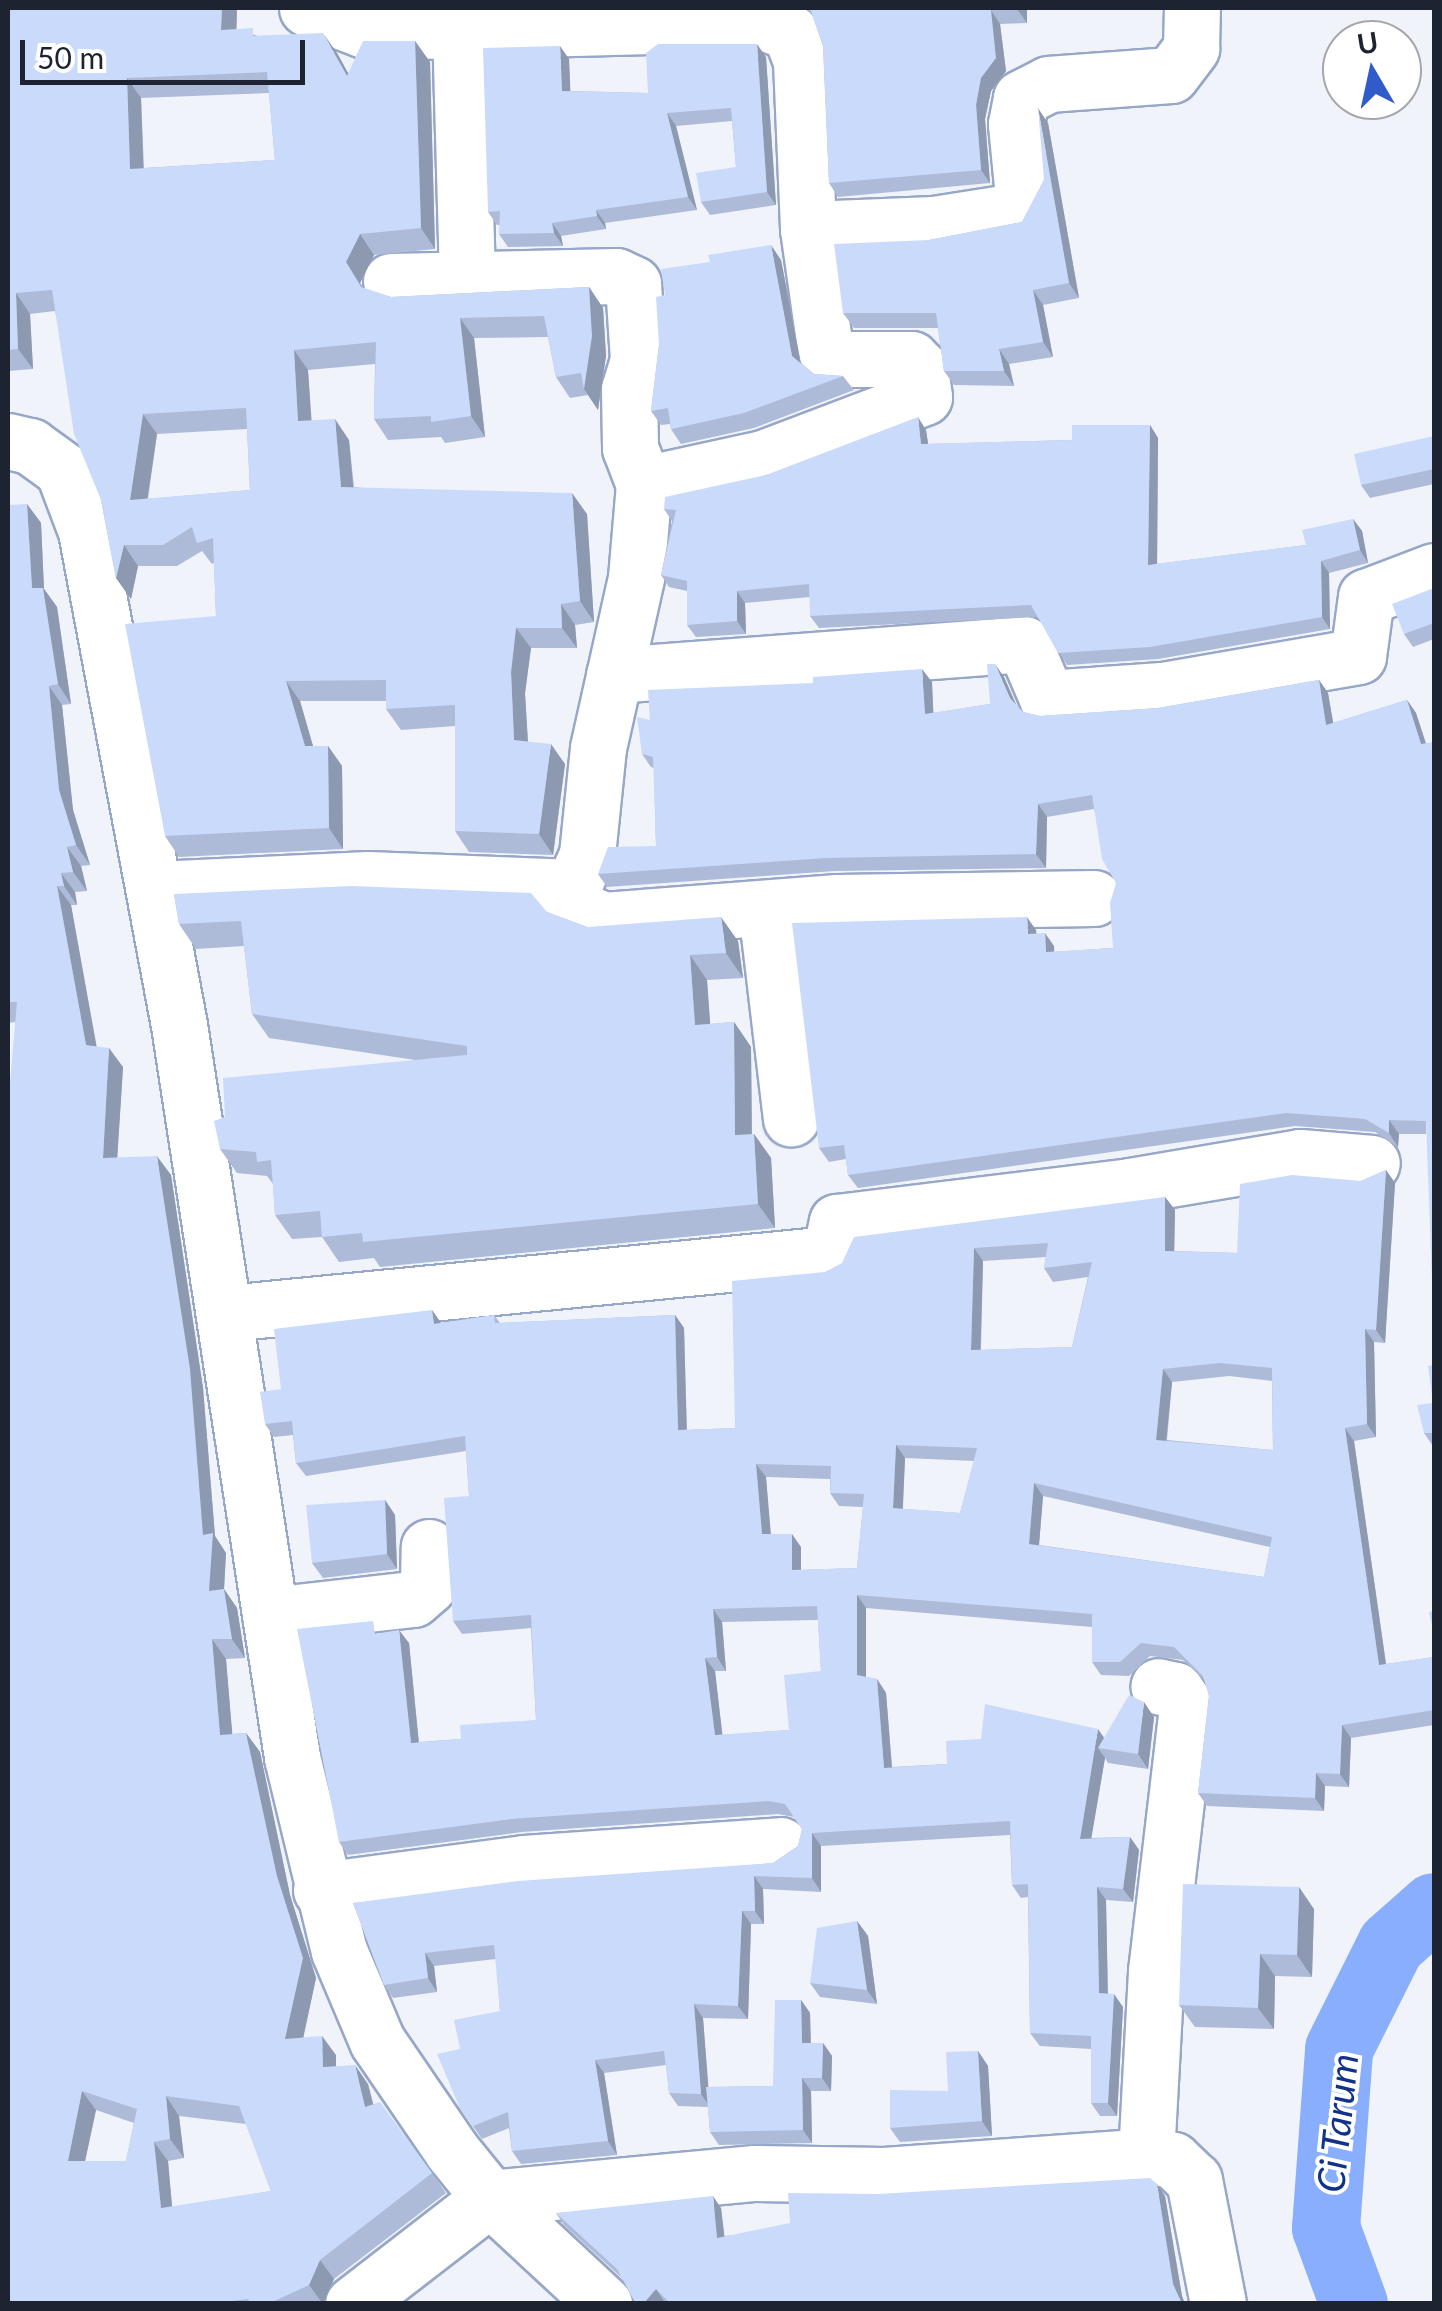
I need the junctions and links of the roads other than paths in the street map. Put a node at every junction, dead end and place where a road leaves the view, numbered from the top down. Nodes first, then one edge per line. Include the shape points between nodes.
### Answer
1 (308, 8) edge
2 (1192, 8) edge
3 (460, 31) junction
4 (808, 229) junction
5 (467, 278) junction
6 (391, 281) dead end
7 (8, 441) edge
8 (644, 484) junction
9 (1434, 571) edge
10 (614, 675) junction
11 (573, 887) junction
12 (156, 889) junction
13 (1094, 898) dead end
14 (766, 909) junction
15 (790, 1119) dead end
16 (1372, 1163) dead end
17 (227, 1313) junction
18 (429, 1547) dead end
19 (270, 1615) junction
20 (1158, 1686) dead end
21 (780, 1845) dead end
22 (321, 1890) junction
23 (1146, 2156) junction
24 (490, 2198) junction
25 (353, 2304) edge
26 (604, 2304) edge
27 (1218, 2304) edge

1 - 3 street via 364,30
2 - 4 street via 1191,48 1171,74 1048,84 1021,98 1016,124 1024,196 1015,211 934,224
3 - 4 street via 782,27 801,61
3 - 5 street
4 - 8 street via 825,349 835,360 910,359 924,380 922,401 763,458
5 - 6 street
5 - 8 street via 616,276 633,284 638,360 630,389 630,448
7 - 12 street via 50,457 76,499
8 - 10 street via 636,578
9 - 10 street via 1366,597 1358,656 1162,690 1047,698 1024,644
10 - 11 street via 589,798 587,855
11 - 12 street via 368,880
11 - 14 street via 578,908 603,920
12 - 17 street
13 - 14 street via 1016,902 955,896
14 - 15 street
16 - 17 street via 1300,1158 837,1222 830,1254
17 - 19 street
18 - 19 street via 428,1586 413,1599
19 - 22 street
20 - 23 street via 1175,1690 1187,1707 1156,1971
21 - 22 street via 524,1862
22 - 24 street via 356,2002 376,2042
23 - 24 street via 884,2176 756,2173
23 - 27 street via 1173,2160 1194,2180
24 - 25 street
24 - 26 street

